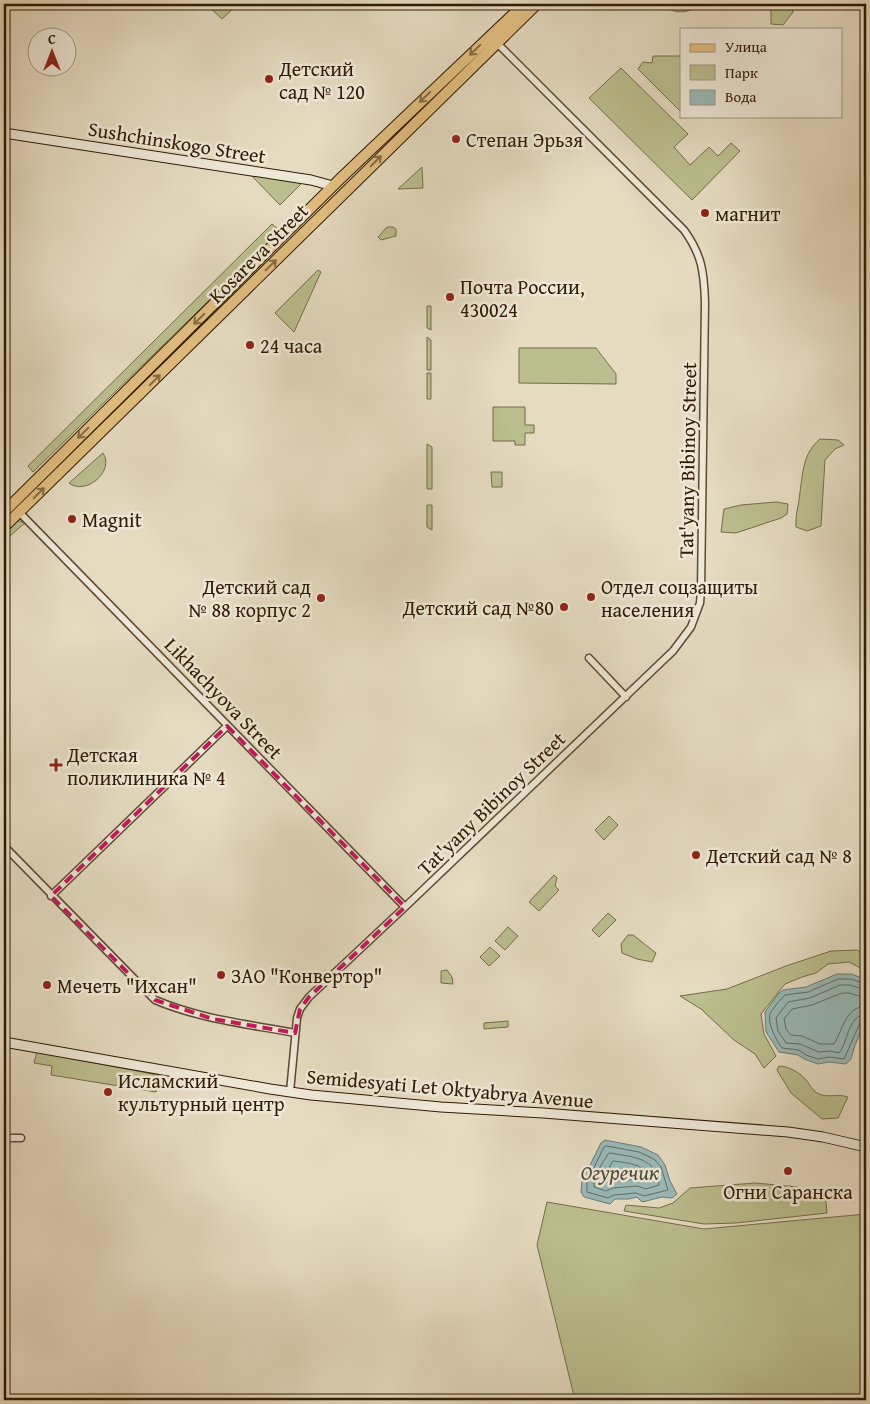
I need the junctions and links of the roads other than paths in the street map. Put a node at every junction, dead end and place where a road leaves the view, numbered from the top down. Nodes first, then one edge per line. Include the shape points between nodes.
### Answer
1 (524, 4) edge
2 (537, 4) edge
3 (493, 39) junction
4 (4, 132) edge
5 (333, 186) junction
6 (342, 195) junction
7 (12, 504) junction
8 (4, 512) edge
9 (19, 512) junction
10 (4, 527) edge
11 (589, 658) dead end
12 (626, 696) junction
13 (227, 726) junction
14 (4, 846) edge
15 (51, 896) junction
16 (405, 907) junction
17 (295, 1033) junction
18 (4, 1042) edge
19 (290, 1092) junction
20 (4, 1138) edge
21 (21, 1138) dead end
22 (866, 1147) edge

1 - 3 main road, Kosareva Street
2 - 3 main road, Kosareva Street
3 -> 5 main road, Kosareva Street
6 -> 3 main road, Kosareva Street
3 - 12 street, Tat'yany Bibinoy Street via 684,230 695,244 702,266 705,302 700,604 685,637
4 - 5 main road, Sushchinskogo Street
5 - 6 main road
5 -> 7 main road, Kosareva Street
9 -> 6 main road, Kosareva Street
7 - 8 main road, Kosareva Street
7 - 9 main road
9 - 10 main road, Kosareva Street
9 - 13 street, Likhachyova Street
11 - 12 street
12 - 16 street, Tat'yany Bibinoy Street
13 - 15 street
13 - 16 street, Likhachyova Street
14 - 15 street
15 - 17 street via 155,1000 213,1019
16 - 17 street, Tat'yany Bibinoy Street via 309,997 300,1009
17 - 19 street, Tat'yany Bibinoy Street
18 - 19 main road, Semidesyati Let Oktyabrya Avenue
19 - 22 main road, Semidesyati Let Oktyabrya Avenue via 441,1107 788,1132
20 - 21 street

